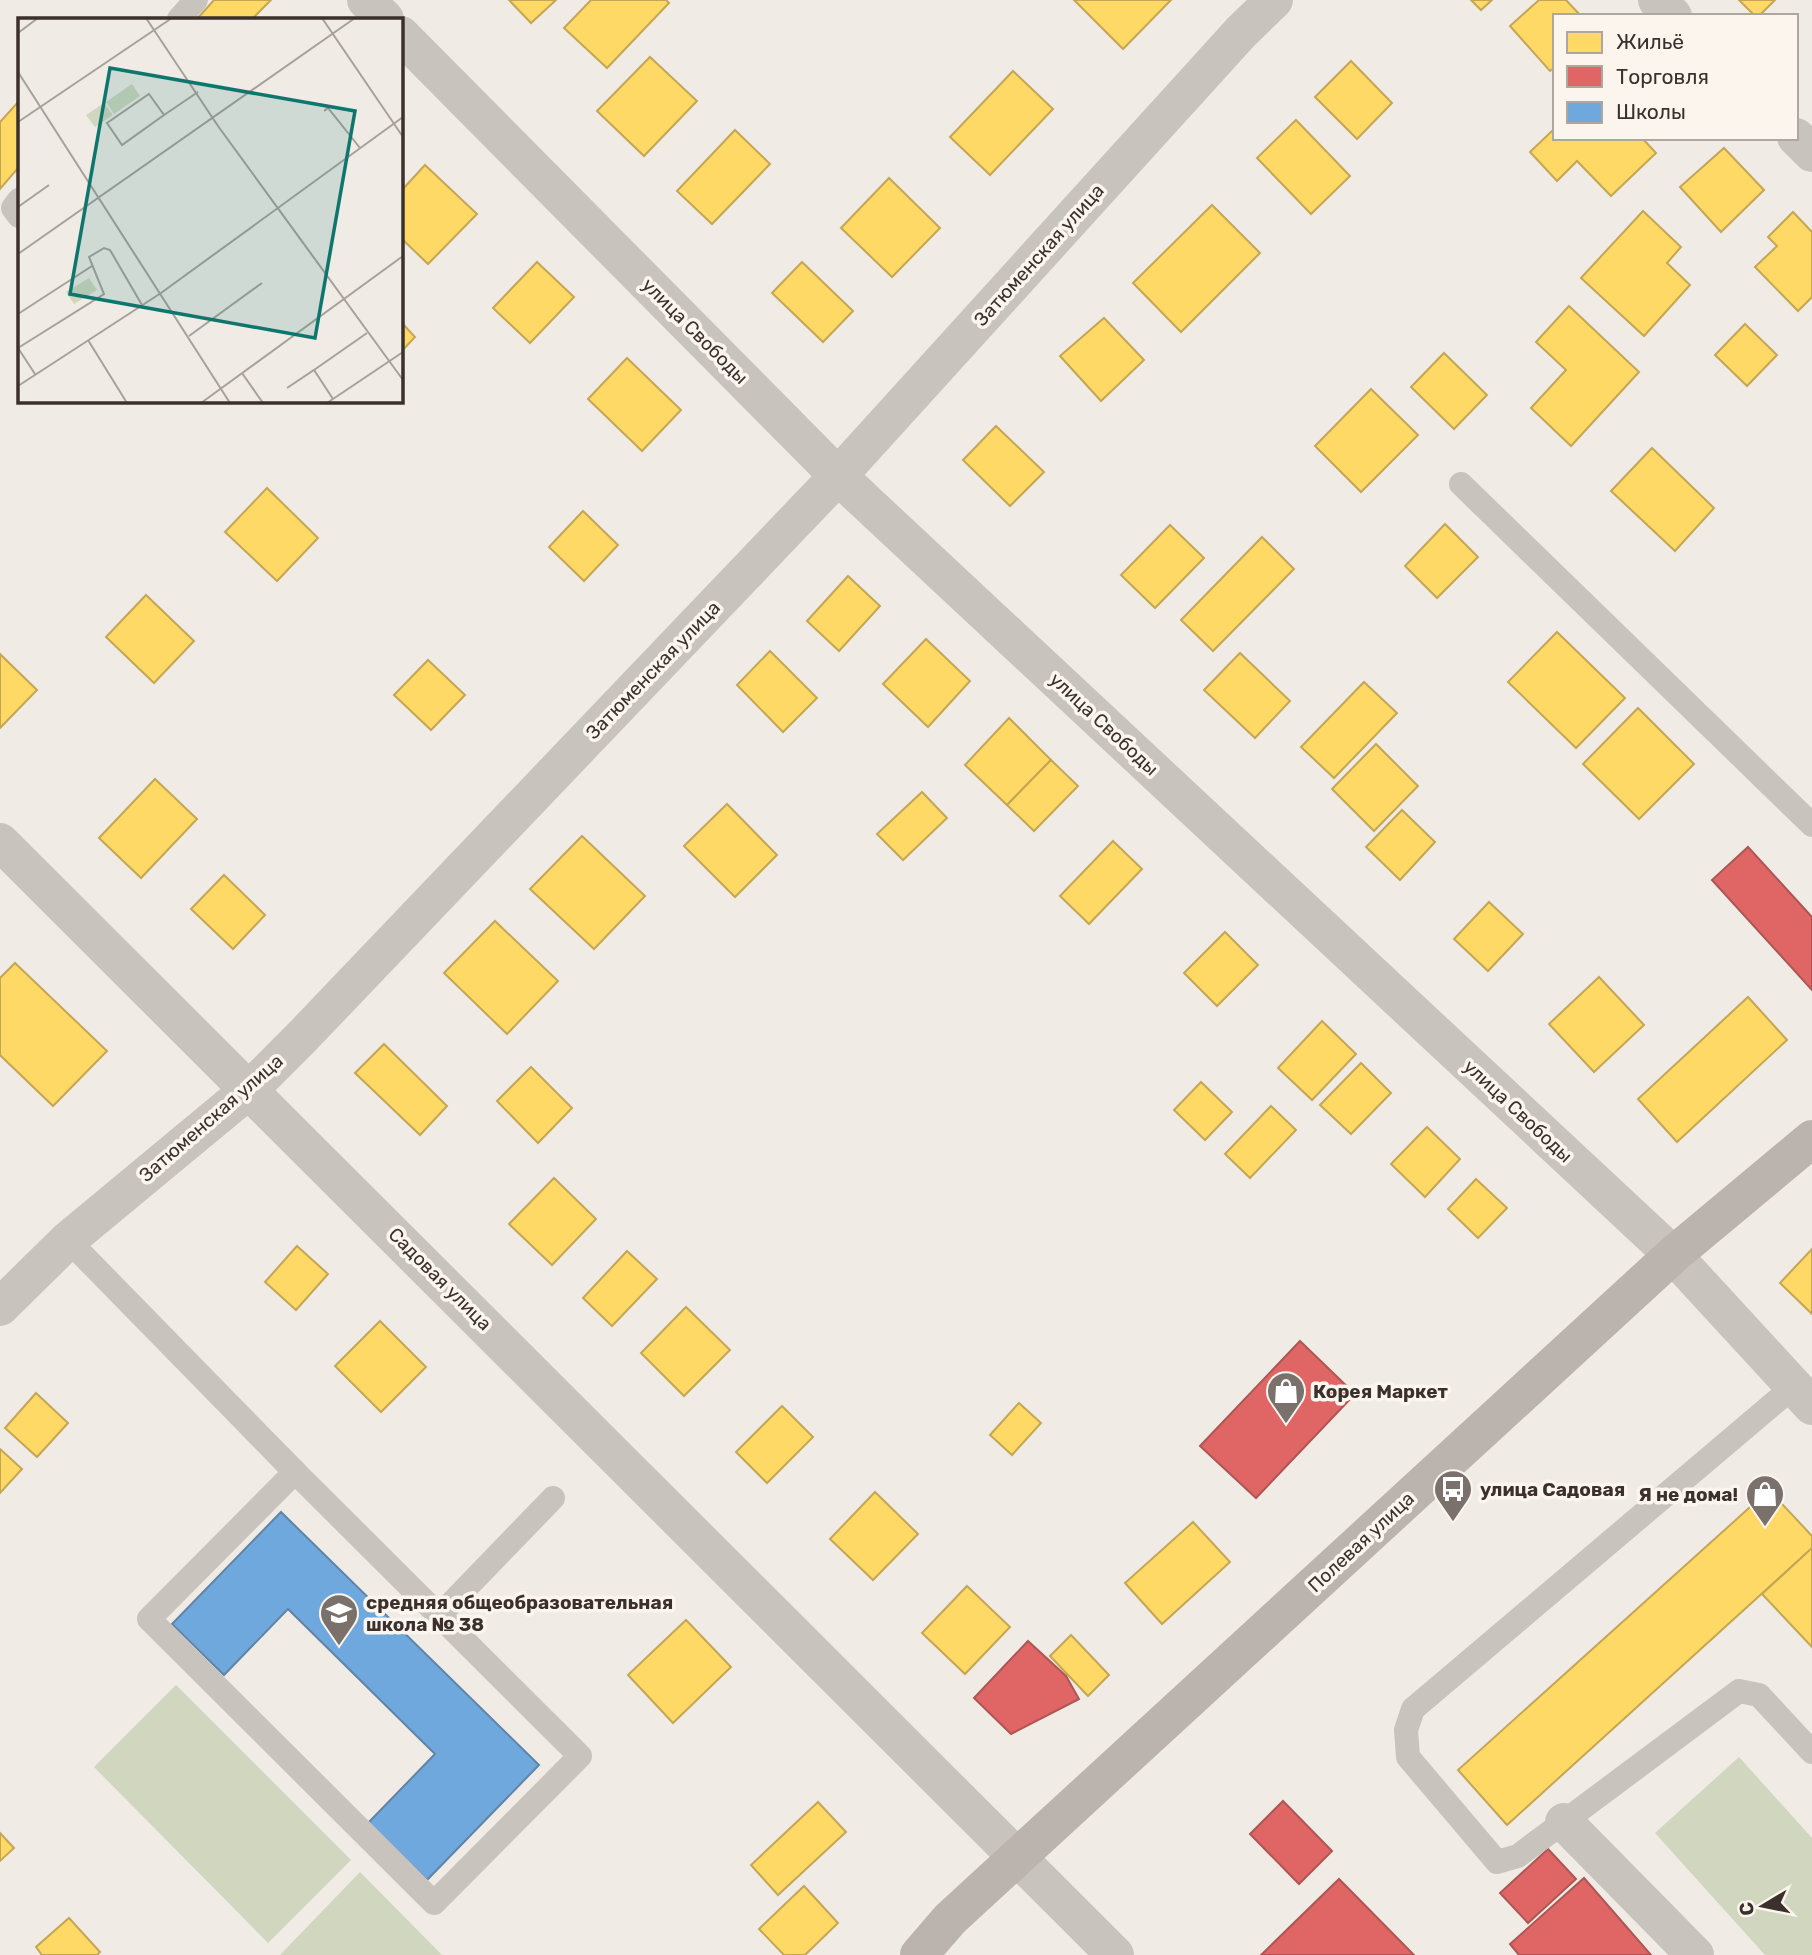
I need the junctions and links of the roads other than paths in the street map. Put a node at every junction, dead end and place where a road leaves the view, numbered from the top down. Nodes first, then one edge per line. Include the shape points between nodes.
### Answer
1 (196, 0) edge
2 (366, 0) edge
3 (1274, 0) edge
4 (1657, 0) edge
5 (1671, 14) edge
6 (180, 18) edge
7 (384, 18) edge
8 (402, 36) edge
9 (1798, 139) edge
10 (1812, 153) edge
11 (838, 476) junction
12 (1461, 484) dead end
13 (1812, 825) edge
14 (0, 842) edge
15 (250, 1089) junction
16 (1812, 1139) edge
17 (68, 1240) junction
18 (1673, 1255) junction
19 (0, 1307) edge
20 (1803, 1396) edge
21 (295, 1472) junction
22 (553, 1498) dead end
23 (439, 1616) junction
24 (1812, 1752) edge
25 (1564, 1822) junction
26 (1018, 1857) junction
27 (919, 1955) edge
28 (1115, 1955) edge
29 (1695, 1955) edge

1 - 6 lane
2 - 7 street
3 - 11 street, Затюменская улица
4 - 5 street
8 - 11 street, улица Свободы
9 - 10 street
11 - 15 street, Затюменская улица
11 - 18 street, улица Свободы
12 - 13 lane
14 - 15 street, Садовая улица
15 - 17 street, Затюменская улица
15 - 26 street, Садовая улица
16 - 18 street, Полевая улица
17 - 19 street, Затюменская улица
17 - 21 lane
18 - 20 street, улица Свободы
18 - 26 street, Полевая улица
20 - 25 lane via 1413,1709 1406,1730 1408,1757 1497,1862 1518,1856
21 - 23 lane
21 - 23 lane via 149,1619 434,1903 580,1756
22 - 23 lane
24 - 25 lane via 1759,1695 1739,1691
25 - 29 street
26 - 27 street, Полевая улица via 950,1919
26 - 28 street

